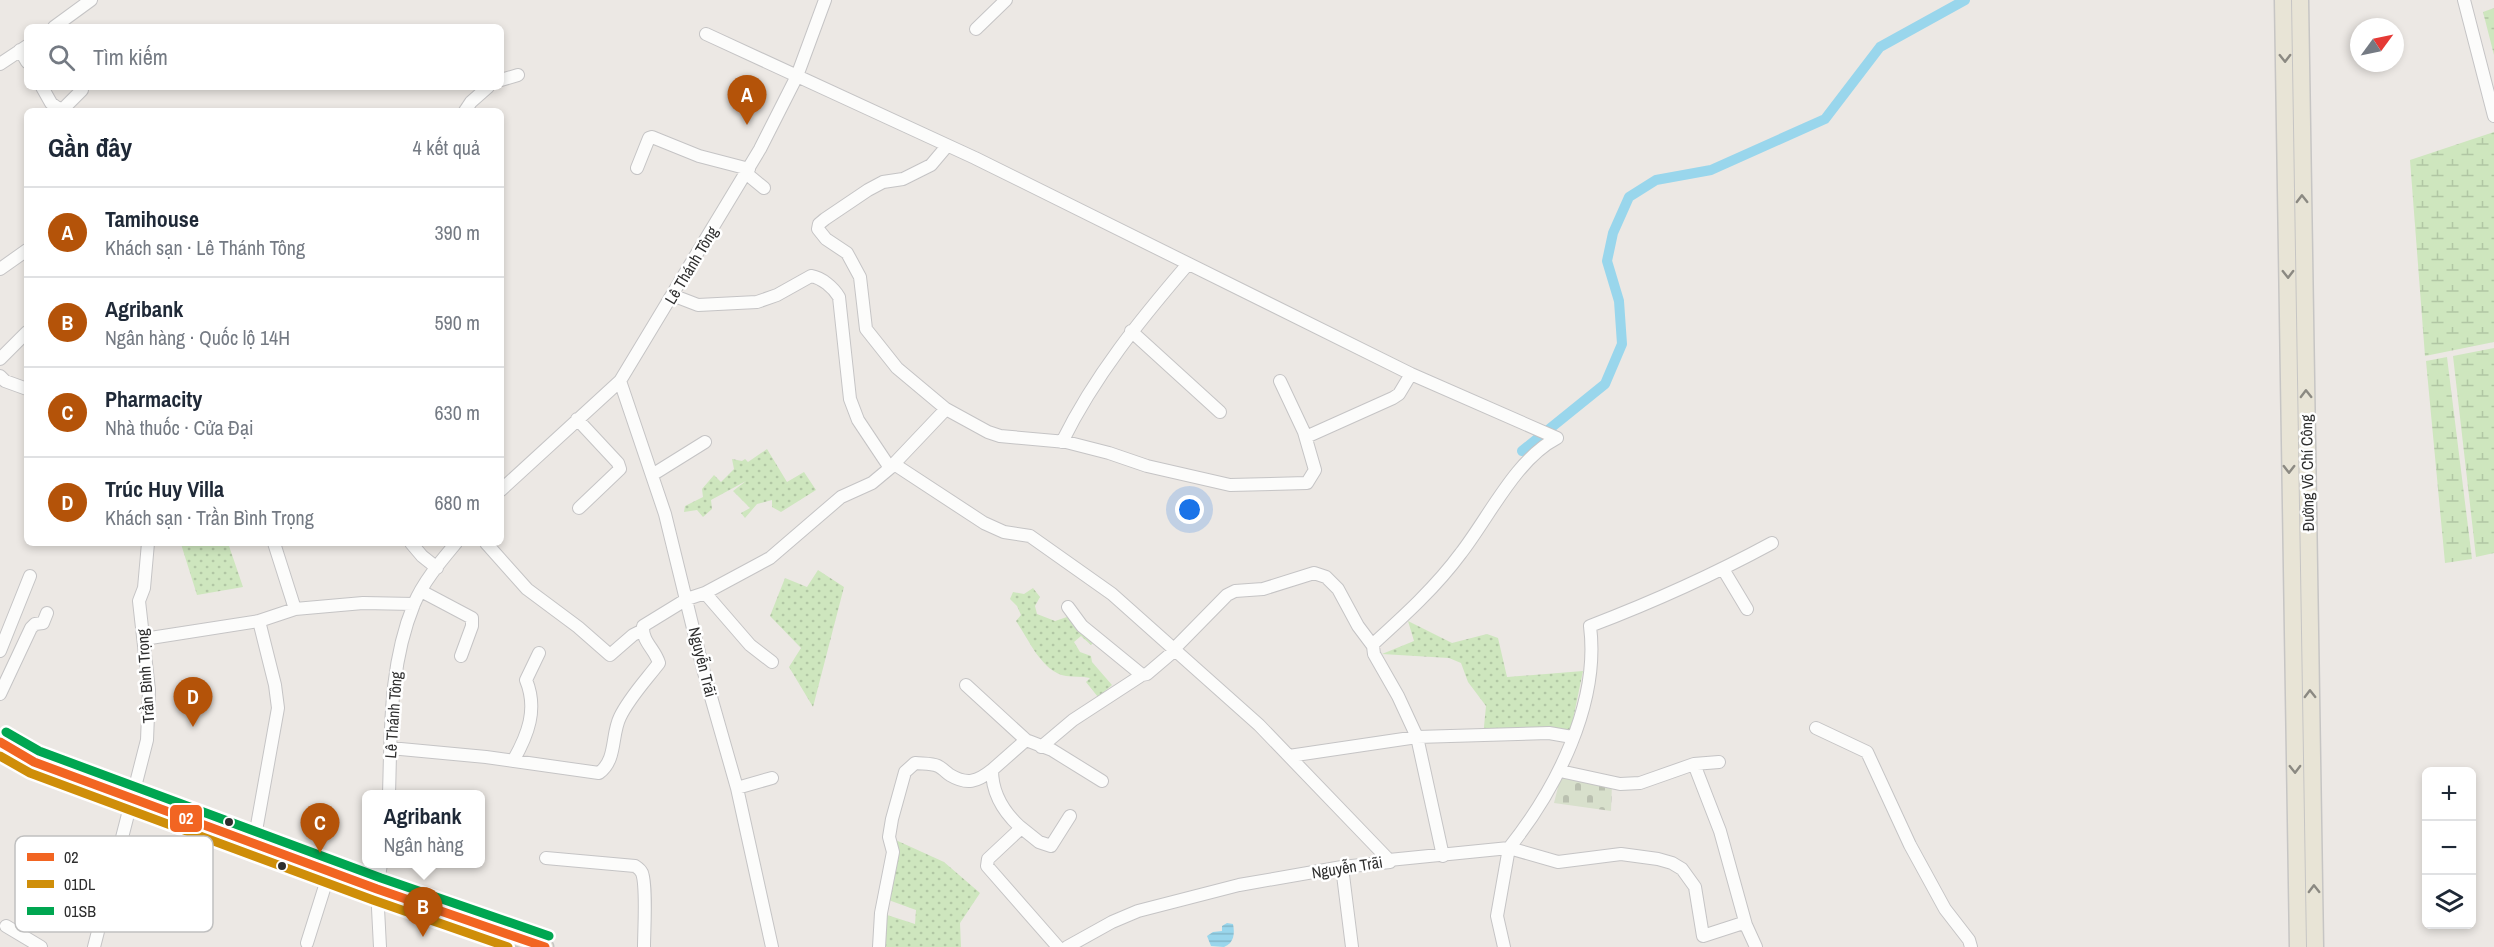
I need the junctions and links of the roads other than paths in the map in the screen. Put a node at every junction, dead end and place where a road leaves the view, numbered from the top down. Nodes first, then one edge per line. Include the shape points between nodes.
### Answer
1 (92, 0) edge
2 (825, 0) edge
3 (1006, 0) edge
4 (2283, 0) edge
5 (2300, 0) edge
6 (2464, 0) edge
7 (58, 24) edge
8 (976, 29) dead end
9 (706, 34) dead end
10 (23, 48) edge
11 (0, 64) edge
12 (796, 76) junction
13 (44, 90) edge
14 (82, 90) dead end
15 (485, 90) edge
16 (58, 108) edge
17 (64, 108) edge
18 (467, 108) edge
19 (2494, 116) edge
20 (947, 146) junction
21 (637, 168) dead end
22 (748, 171) junction
23 (764, 188) dead end
24 (24, 252) edge
25 (1188, 264) junction
26 (0, 269) edge
27 (672, 295) junction
28 (1131, 331) junction
29 (24, 335) edge
30 (0, 359) edge
31 (1411, 374) junction
32 (2, 381) edge
33 (620, 381) junction
34 (1280, 381) dead end
35 (24, 388) edge
36 (946, 409) junction
37 (1220, 412) dead end
38 (577, 419) junction
39 (1306, 436) junction
40 (705, 442) dead end
41 (1062, 442) junction
42 (892, 466) junction
43 (652, 475) junction
44 (504, 487) edge
45 (579, 508) dead end
46 (1772, 543) dead end
47 (148, 546) edge
48 (275, 546) edge
49 (414, 546) edge
50 (454, 546) edge
51 (489, 546) edge
52 (437, 568) junction
53 (1723, 569) junction
54 (30, 576) dead end
55 (421, 591) junction
56 (705, 593) junction
57 (687, 599) junction
58 (414, 604) junction
59 (1068, 607) dead end
60 (295, 609) junction
61 (1747, 609) dead end
62 (47, 613) dead end
63 (259, 621) junction
64 (643, 630) junction
65 (144, 639) junction
66 (1372, 645) junction
67 (0, 651) edge
68 (1173, 651) junction
69 (539, 653) dead end
70 (461, 656) dead end
71 (772, 662) dead end
72 (1142, 675) junction
73 (966, 685) dead end
74 (0, 694) edge
75 (1816, 728) dead end
76 (1572, 737) junction
77 (1416, 738) junction
78 (1026, 740) junction
79 (1041, 747) junction
80 (2, 748) edge
81 (390, 748) junction
82 (1289, 756) junction
83 (513, 761) junction
84 (1719, 762) dead end
85 (1694, 764) junction
86 (992, 770) junction
87 (1560, 771) junction
88 (772, 778) dead end
89 (1102, 781) dead end
90 (737, 788) junction
91 (389, 790) edge
92 (133, 798) junction
93 (1070, 816) dead end
94 (1019, 826) junction
95 (123, 836) edge
96 (254, 842) junction
97 (1509, 848) junction
98 (1443, 856) junction
99 (546, 858) dead end
100 (1389, 860) junction
101 (1342, 867) junction
102 (380, 868) edge
103 (330, 870) junction
104 (377, 889) junction
105 (1746, 925) junction
106 (6, 926) dead end
107 (15, 931) edge
108 (16, 932) edge
109 (98, 932) edge
110 (307, 943) dead end
111 (41, 947) edge
112 (94, 947) edge
113 (380, 947) edge
114 (545, 947) edge
115 (644, 947) edge
116 (772, 947) edge
117 (879, 947) edge
118 (1058, 947) edge
119 (1067, 947) edge
120 (1352, 947) edge
121 (1504, 947) edge
122 (1756, 947) edge
123 (1971, 947) edge
124 (2298, 947) edge
125 (2315, 947) edge

1 - 7 street
2 - 12 street, Lê Thánh Tông
3 - 8 street
4 -> 124 main road, Đường Võ Chí Công
125 -> 5 main road, Đường Võ Chí Công
6 - 19 street
9 - 12 street
10 - 11 street
12 - 20 street
12 - 22 street, Lê Thánh Tông
13 - 16 street
14 - 17 street
15 - 18 street
20 - 25 street
20 - 36 street via 931,165 868,190 825,219 818,229 847,253 860,277 866,329 897,368
21 - 22 street via 652,137
22 - 23 street
22 - 27 street, Lê Thánh Tông
24 - 26 street
25 - 28 street
25 - 31 street
27 - 33 street, Lê Thánh Tông
27 - 42 street via 698,305 757,302 811,276 830,286 839,297 850,399 858,420
28 - 37 street
28 - 41 street via 1081,404
29 - 30 street
31 - 39 street via 1393,398
31 - 66 street via 1557,438 1528,461 1461,554 1427,593
32 - 35 street
33 - 38 street, Lê Thánh Tông
33 - 43 street, Nguyễn Trãi
34 - 39 street
36 - 41 street via 1000,436
36 - 42 street
38 - 44 street, Lê Thánh Tông
38 - 45 street via 620,469
39 - 41 street via 1315,470 1307,483 1263,486 1230,485 1191,477
40 - 43 street
42 - 56 street via 872,483 841,497 770,558
42 - 68 street via 984,523 1004,532 1030,536 1112,594
43 - 57 street, Nguyễn Trãi
46 - 53 street
47 - 65 street, Trần Bình Trọng via 140,601
48 - 60 street
49 - 52 street
50 - 52 street, Lê Thánh Tông
51 - 64 street via 527,589 610,655
52 - 55 street, Lê Thánh Tông
53 - 61 street
53 - 76 street via 1590,626 1590,674
54 - 67 street
55 - 58 street, Lê Thánh Tông
55 - 70 street via 472,618
56 - 57 street
56 - 71 street via 750,645
57 - 64 street via 652,619
57 - 90 street, Nguyễn Trãi
58 - 60 street via 363,603
58 - 81 street, Lê Thánh Tông via 397,659
59 - 72 street via 1082,626
60 - 63 street
62 - 74 street via 43,623 31,628
63 - 65 street
63 - 96 street via 278,708
64 - 83 street via 642,635 659,663 620,716 607,767 599,772
65 - 92 street, Trần Bình Trọng via 149,720
66 - 68 street via 1338,589 1326,577 1314,573 1263,589 1227,595
66 - 77 street
68 - 72 street
68 - 82 street
69 - 83 street via 526,680 533,695 525,740
72 - 79 street via 1073,720
73 - 78 street
75 - 123 street via 1867,752 1910,845
76 - 77 street via 1549,733
76 - 87 street
77 - 82 street
77 - 98 street
78 - 79 street
78 - 86 street
79 - 89 street
80 - 92 main road
81 - 83 street
81 - 91 street, Lê Thánh Tông
82 - 100 street
84 - 85 street
85 - 87 street via 1640,783 1620,784
85 - 105 street via 1720,831
86 - 94 street via 996,796
86 - 117 street via 978,781 969,782 930,764 915,763 904,772 889,837 892,852
87 - 97 street
88 - 90 street
90 - 116 street, Nguyễn Trãi
92 - 95 street, Trần Bình Trọng
92 - 96 main road
93 - 94 street via 1051,846
94 - 118 street via 1011,840 988,859 987,866
96 - 103 main road
97 - 98 street, Nguyễn Trãi
97 - 105 street via 1558,862 1621,854 1665,861 1682,869 1695,887 1703,936
97 - 121 street via 1497,916
98 - 100 street, Nguyễn Trãi
99 - 115 street via 639,869 643,884
100 - 101 street, Nguyễn Trãi
101 - 119 street, Nguyễn Trãi via 1239,885 1138,910
101 - 120 street
102 - 104 street
103 - 104 main road
103 - 110 street
104 - 113 street
104 - 114 main road
105 - 122 street
106 - 107 street
108 - 111 street
109 - 112 street, Trần Bình Trọng

